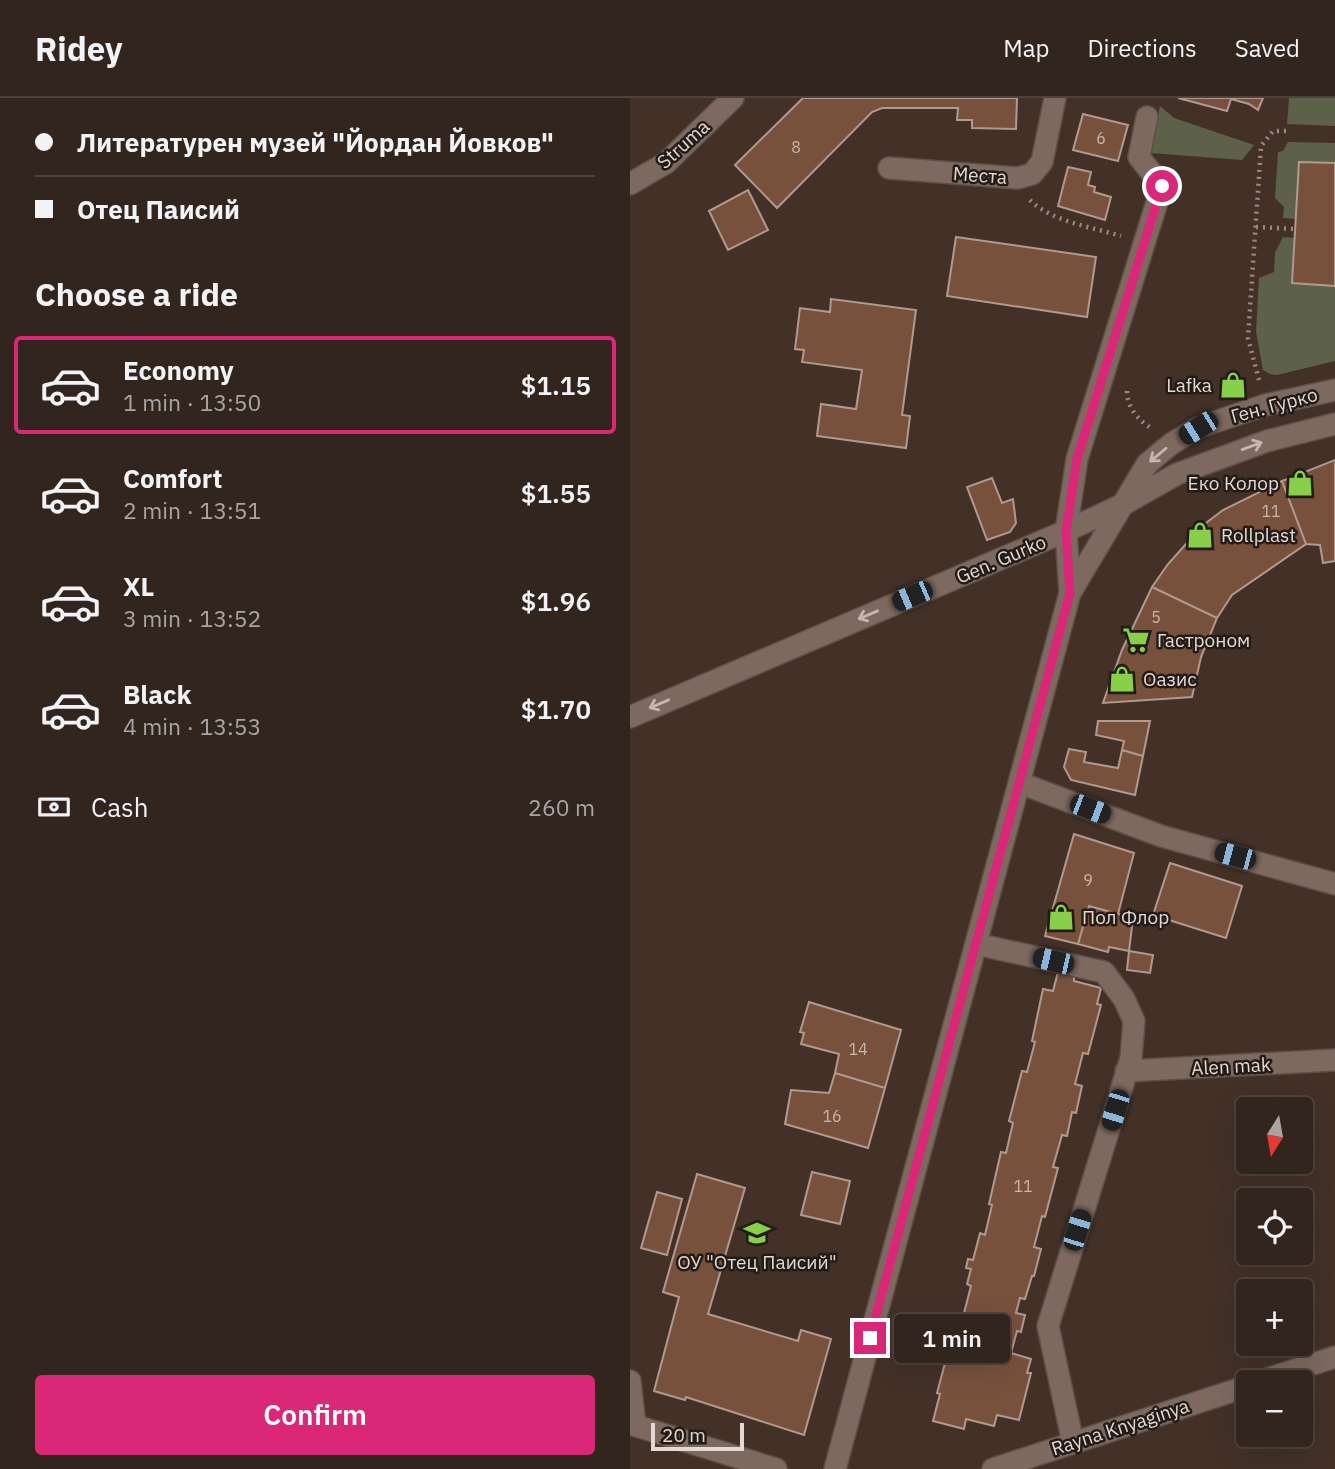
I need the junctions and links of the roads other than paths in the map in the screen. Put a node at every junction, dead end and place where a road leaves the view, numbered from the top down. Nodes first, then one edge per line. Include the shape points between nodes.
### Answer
1 (733, 98) edge
2 (1055, 98) edge
3 (1147, 117) dead end
4 (889, 168) dead end
5 (630, 184) edge
6 (1335, 390) edge
7 (1335, 424) edge
8 (1124, 504) junction
9 (1066, 531) junction
10 (1070, 593) junction
11 (630, 716) edge
12 (1020, 783) junction
13 (1335, 884) edge
14 (976, 944) junction
15 (1335, 1060) edge
16 (1126, 1071) junction
17 (1335, 1357) edge
18 (1295, 1370) edge
19 (630, 1381) edge
20 (1236, 1390) edge
21 (633, 1424) edge
22 (1073, 1443) junction
23 (776, 1469) edge
24 (835, 1469) edge
25 (993, 1469) edge

1 - 5 street, Struma via 666,163
2 - 4 street, Места via 1042,162 1032,174 1018,178
3 - 9 street via 1139,157 1162,186 1077,459
6 -> 8 street, Ген. Гурко via 1265,405 1198,428 1147,464
8 -> 7 street, Gen. Gurko via 1177,474 1267,441
8 - 9 street, Gen. Gurko
8 - 10 street, Ген. Гурко
9 - 10 street
9 -> 11 street, Gen. Gurko
10 - 12 street
12 - 13 street via 1161,836
12 - 14 street
14 - 16 street via 1104,972 1134,1021
14 - 24 street
15 - 16 street, Alen mak
16 - 22 street via 1048,1326
17 - 18 street
19 - 21 street
20 - 22 street, Rayna Knyaginya
21 - 23 street
22 - 25 street, Rayna Knyaginya

